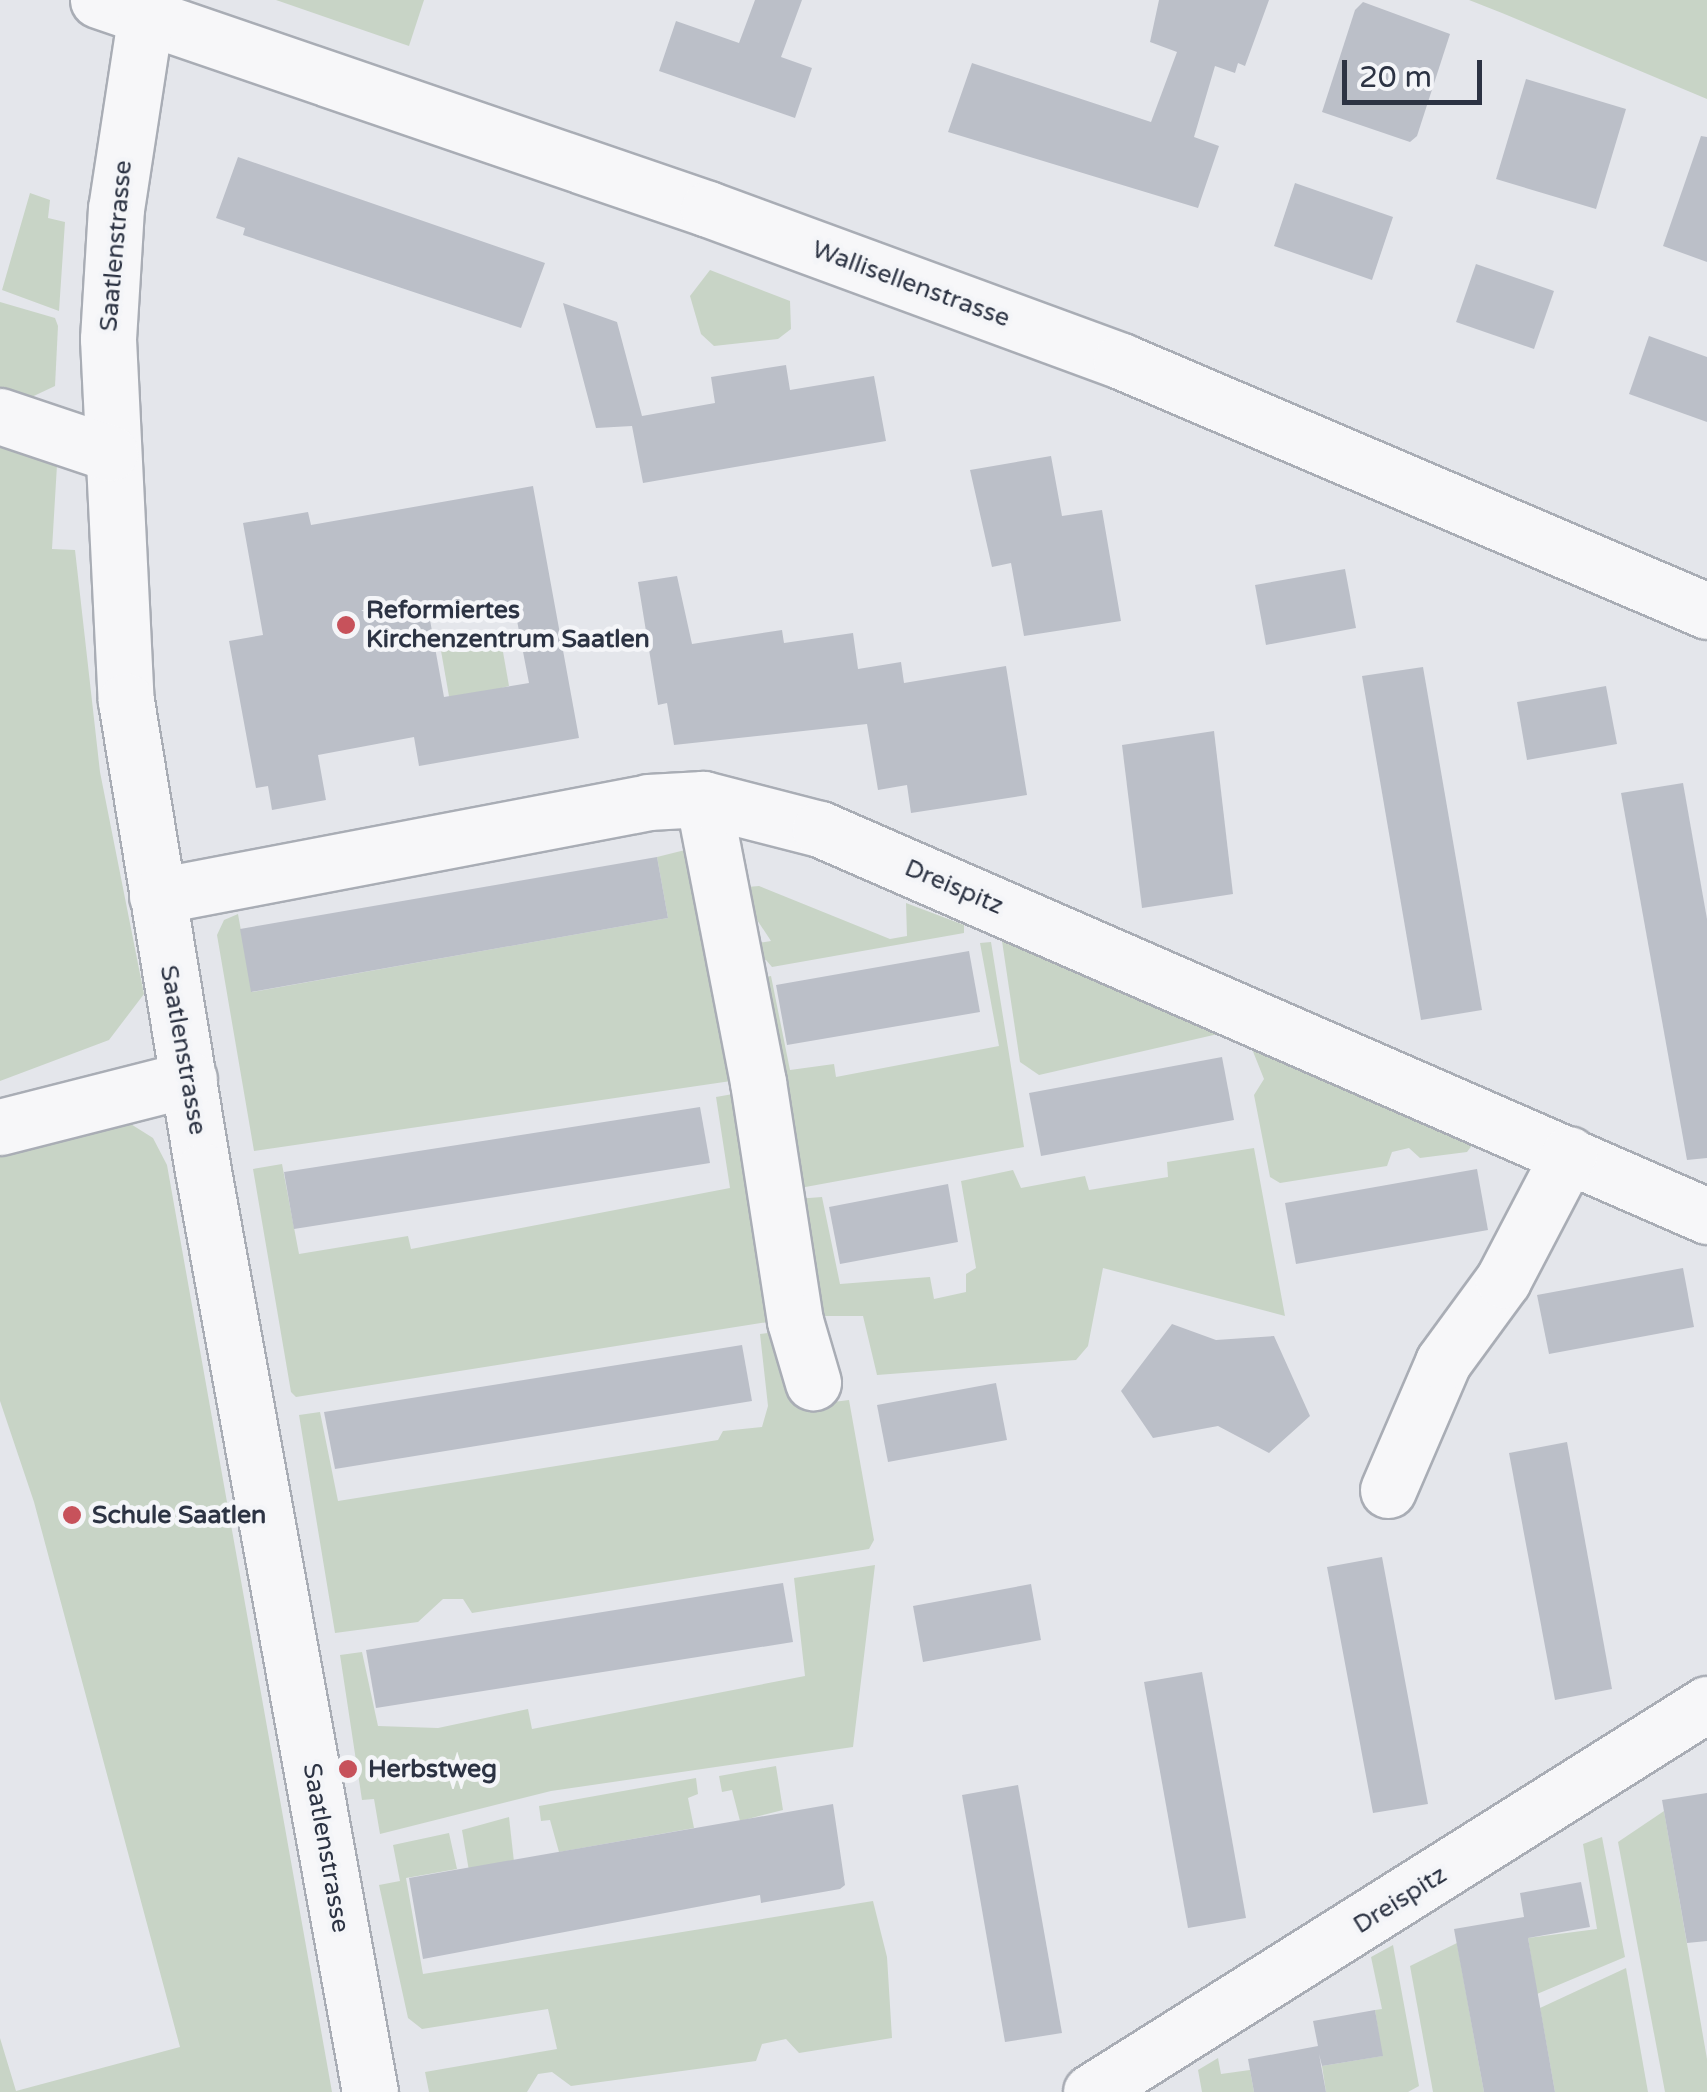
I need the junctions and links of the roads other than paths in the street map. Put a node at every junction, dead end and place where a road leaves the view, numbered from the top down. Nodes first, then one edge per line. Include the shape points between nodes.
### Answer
1 (131, 5) edge
2 (0, 416) edge
3 (110, 454) junction
4 (1707, 610) edge
5 (703, 799) junction
6 (156, 896) junction
7 (188, 1079) junction
8 (0, 1127) edge
9 (1569, 1154) junction
10 (1707, 1216) edge
11 (813, 1382) dead end
12 (1388, 1490) dead end
13 (1707, 1704) edge
14 (370, 2092) edge
15 (1091, 2092) edge

1 - 3 street, Saatlenstrasse via 116,208
1 - 4 street, Wallisellenstrasse via 1121,361
2 - 3 street
3 - 6 street, Saatlenstrasse via 126,702
5 - 6 street, Dreispitz via 648,802
5 - 9 street, Dreispitz via 820,829
5 - 11 street via 758,1082 795,1321
6 - 7 street, Saatlenstrasse
7 - 8 street
7 - 14 street, Saatlenstrasse
9 - 10 street, Dreispitz
9 - 12 street via 1503,1280 1444,1362
13 - 15 street, Dreispitz

